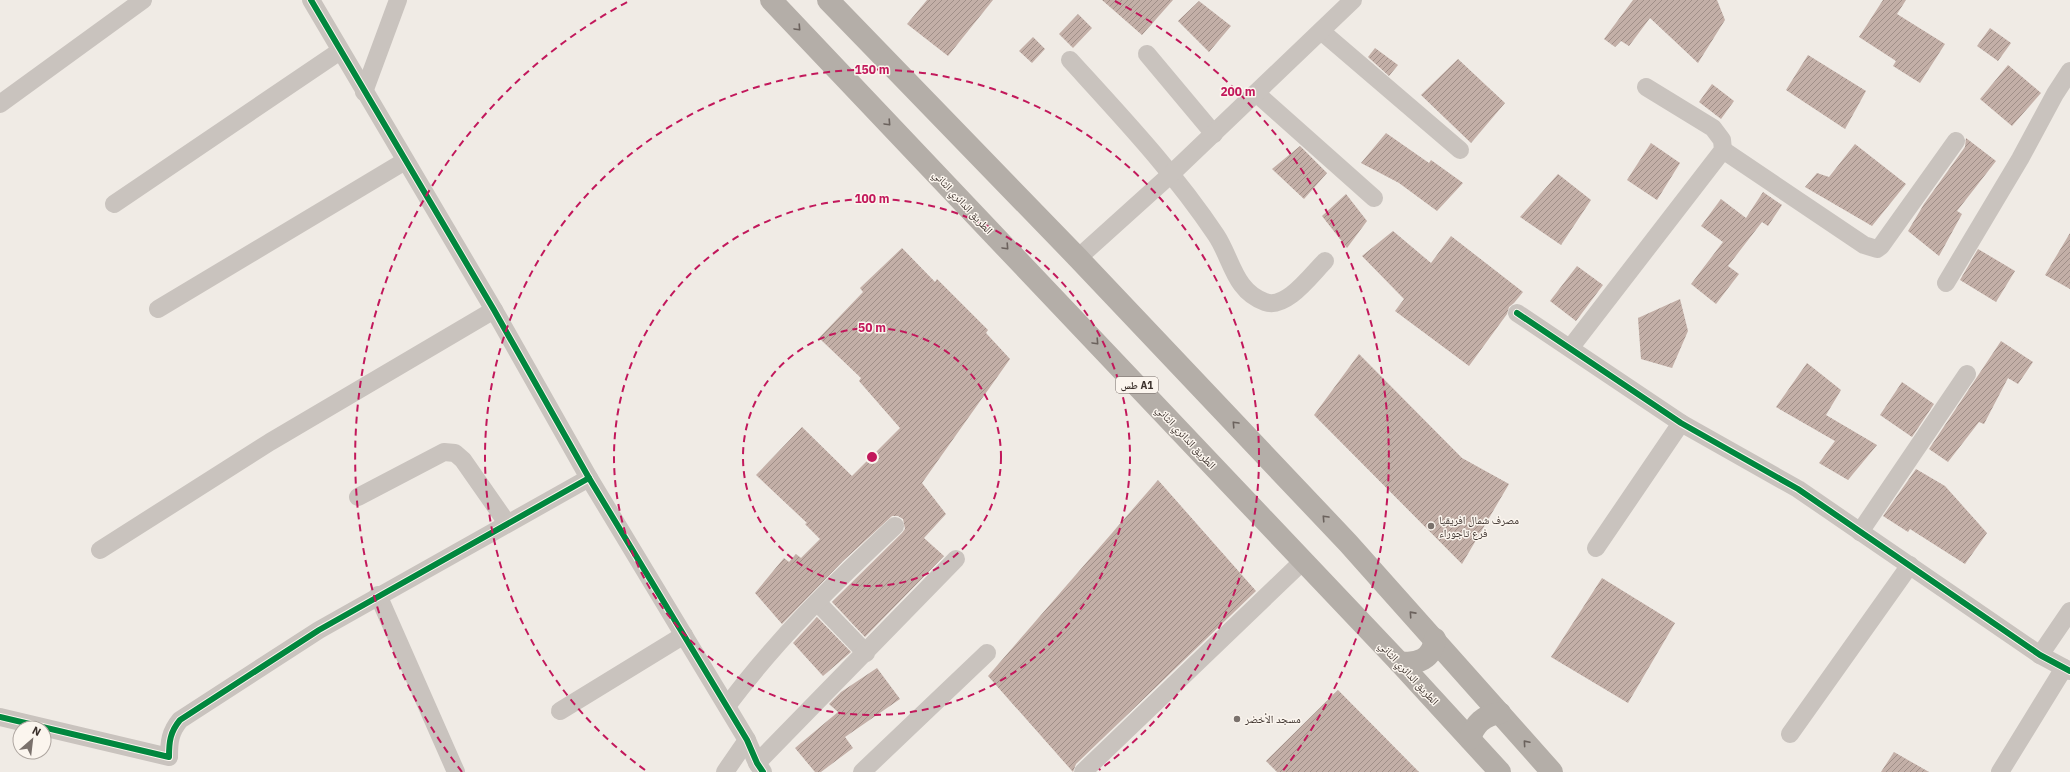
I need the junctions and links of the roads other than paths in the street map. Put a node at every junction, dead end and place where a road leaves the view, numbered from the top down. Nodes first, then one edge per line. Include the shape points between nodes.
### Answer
1 (143, 0) edge
2 (311, 0) edge
3 (398, 0) edge
4 (772, 0) edge
5 (828, 0) edge
6 (1353, 0) edge
7 (1321, 31) junction
8 (340, 51) junction
9 (1148, 54) dead end
10 (1070, 60) dead end
11 (2070, 72) edge
12 (1646, 87) dead end
13 (364, 92) junction
14 (1256, 93) junction
15 (0, 104) edge
16 (1214, 134) junction
17 (1956, 142) dead end
18 (1460, 150) dead end
19 (1723, 150) junction
20 (405, 161) junction
21 (1170, 175) junction
22 (1374, 198) dead end
23 (114, 204) dead end
24 (1078, 258) junction
25 (1325, 261) dead end
26 (1946, 283) dead end
27 (158, 309) dead end
28 (494, 310) junction
29 (1517, 313) dead end
30 (1571, 348) junction
31 (1967, 374) dead end
32 (1681, 423) junction
33 (589, 478) junction
34 (358, 497) dead end
35 (507, 523) junction
36 (896, 526) dead end
37 (1860, 532) junction
38 (1596, 548) dead end
39 (100, 550) dead end
40 (956, 559) dead end
41 (1303, 561) junction
42 (1910, 565) junction
43 (378, 595) junction
44 (817, 602) junction
45 (2070, 611) edge
46 (684, 635) junction
47 (1436, 639) junction
48 (866, 653) junction
49 (987, 654) dead end
50 (2040, 655) junction
51 (1399, 662) junction
52 (2067, 670) edge
53 (727, 706) junction
54 (560, 711) dead end
55 (1500, 713) junction
56 (0, 717) edge
57 (1790, 734) dead end
58 (1470, 739) junction
59 (747, 740) junction
60 (760, 768) edge
61 (456, 772) edge
62 (725, 772) edge
63 (862, 772) edge
64 (1083, 772) edge
65 (1500, 772) edge
66 (1552, 772) edge
67 (2000, 772) edge

1 - 15 street
2 - 8 street
3 - 13 street
4 -> 41 highway, الطريق الدائري الثاني / طس A1
5 - 24 highway
6 - 7 street
7 - 14 street
7 - 18 street
8 - 13 street
8 - 23 street
9 - 16 street
10 - 21 street
11 - 26 street
12 - 19 street via 1713,128 1722,140
13 - 20 street
14 - 16 street
14 - 22 street
16 - 21 street
17 - 19 street via 1882,246 1877,249 1864,245
19 - 30 street
20 - 27 street
20 - 28 street
21 - 24 street
21 - 25 street via 1220,242 1235,276 1253,296 1275,303 1287,299
47 -> 24 highway
28 - 33 street
28 - 39 street via 270,442
29 - 30 street
30 - 32 street
31 - 37 street
32 - 37 street via 1798,489
32 - 38 street
33 - 35 street
33 - 46 street
34 - 35 street via 444,452 455,453 464,460
35 - 43 street
36 - 44 street
37 - 42 street
40 - 48 street
41 - 51 highway, الطريق الدائري الثاني / طس A1
41 - 64 street
42 - 50 street
42 - 57 street
43 - 56 street via 180,720 172,730 169,757
43 - 61 street
44 - 48 street
44 - 53 street via 757,666
45 - 50 street
46 - 53 street
46 - 54 street
47 - 51 highway via 1431,652 1421,661
47 - 55 highway
48 - 60 street
49 - 63 street
50 - 52 street
51 - 58 highway, الطريق الدائري الثاني / طس A1
52 - 67 street
53 - 59 street
55 - 58 highway via 1481,720
66 -> 55 highway
58 - 65 highway, الطريق الدائري الثاني / طس A1
59 - 60 street
59 - 62 street

